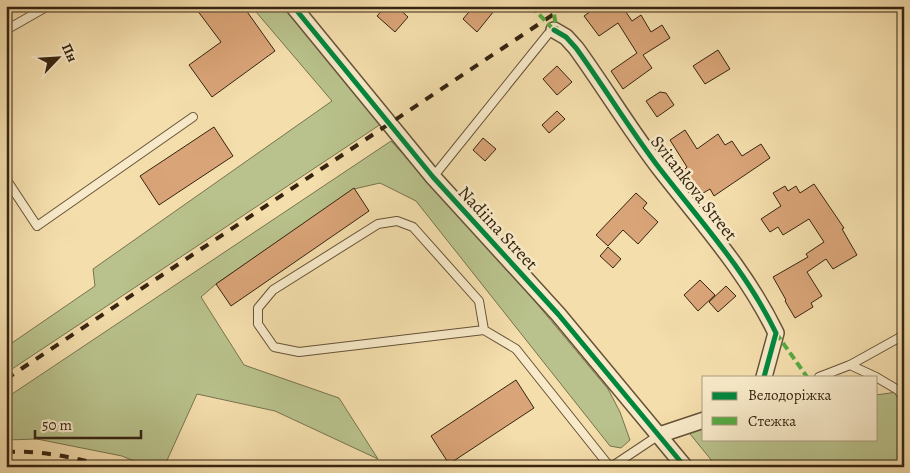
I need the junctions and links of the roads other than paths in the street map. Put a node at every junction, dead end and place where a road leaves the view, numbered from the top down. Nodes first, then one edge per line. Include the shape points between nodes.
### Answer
1 (48, 6) edge
2 (293, 6) edge
3 (6, 30) edge
4 (554, 30) joint
5 (193, 117) dead end
6 (433, 177) junction
7 (6, 179) edge
8 (484, 330) junction
9 (904, 335) edge
10 (850, 365) junction
11 (764, 376) edge
12 (822, 376) edge
13 (874, 376) edge
14 (878, 378) edge
15 (904, 398) edge
16 (702, 421) edge
17 (659, 435) junction
18 (611, 467) edge
19 (685, 467) edge

1 - 3 lane
2 - 6 street, Nadiina Street
4 - 6 lane
4 - 11 street, Svitankova Street via 576,48 660,169 709,228 764,308 776,333
5 - 7 lane via 37,226
6 - 17 street, Nadiina Street via 558,314
8 - 8 lane via 299,352 274,347 258,324 258,308 273,290 378,224 397,221 413,227 479,301
8 - 18 lane via 516,349
9 - 10 lane
10 - 12 lane
10 - 13 lane
14 - 15 lane via 898,390
16 - 17 street
17 - 18 lane
17 - 19 street, Nadiina Street

